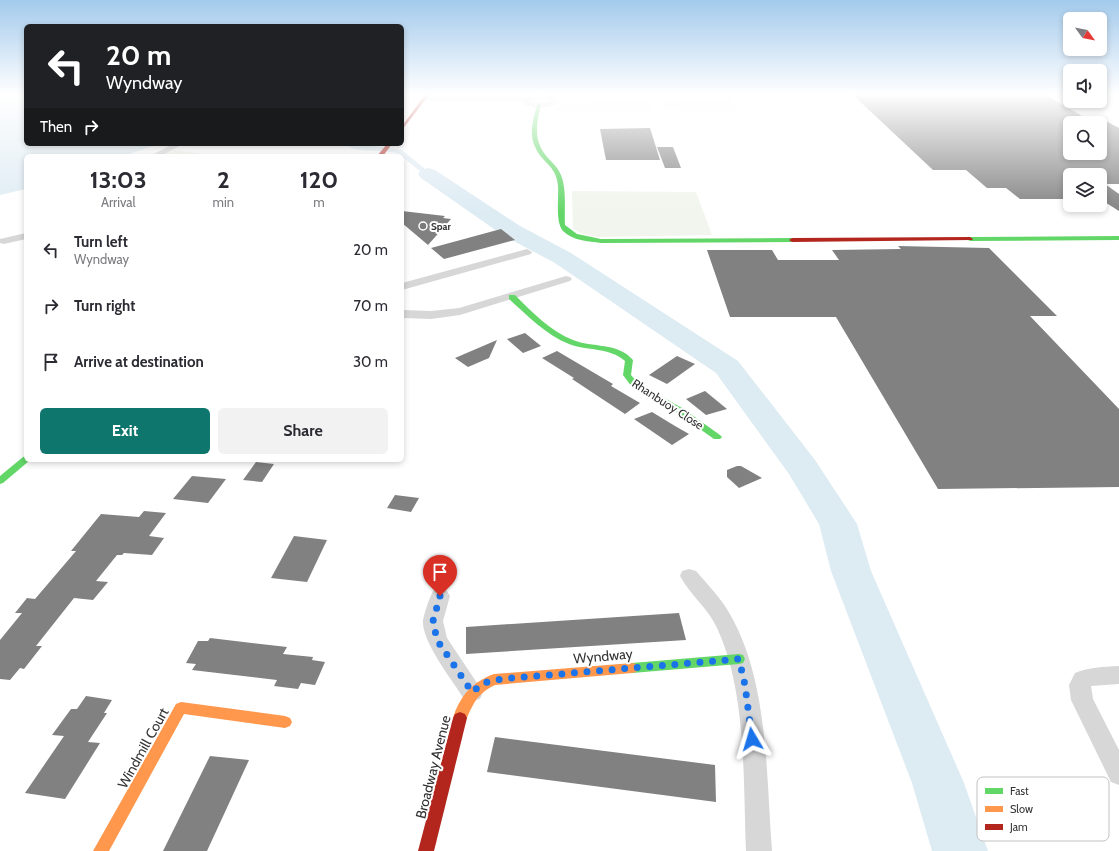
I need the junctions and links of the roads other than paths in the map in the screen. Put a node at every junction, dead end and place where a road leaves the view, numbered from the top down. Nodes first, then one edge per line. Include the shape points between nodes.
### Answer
1 (532, 135) edge
2 (175, 146) edge
3 (388, 146) edge
4 (158, 154) edge
5 (382, 154) edge
6 (24, 236) edge
7 (1119, 238) edge
8 (4, 241) dead end
9 (527, 252) dead end
10 (566, 280) dead end
11 (404, 286) edge
12 (512, 297) junction
13 (404, 314) edge
14 (717, 437) dead end
15 (24, 461) edge
16 (0, 481) edge
17 (689, 576) dead end
18 (440, 596) dead end
19 (739, 659) junction
20 (1119, 675) edge
21 (472, 692) junction
22 (285, 722) dead end
23 (1119, 774) edge
24 (101, 851) edge
25 (426, 851) edge
26 (758, 851) edge

1 - 7 main road via 537,148 557,170 560,178 562,225 565,231 574,237 584,239 601,241
2 - 4 street
3 - 5 main road
6 - 8 street
9 - 11 street
10 - 12 street
12 - 13 street via 449,313
12 - 14 main road, Rhanbuoy Close via 568,340 624,356 629,360 627,375 635,385 685,414
15 - 16 main road
17 - 19 street via 713,603 728,629
18 - 21 street via 433,621 437,640
19 - 21 main road, Wyndway via 501,679 484,683
19 - 26 street via 752,739
20 - 23 street via 1089,677 1082,680 1080,685 1082,700
21 - 25 main road, Broadway Avenue via 463,708
22 - 24 main road, Windmill Court via 181,708

